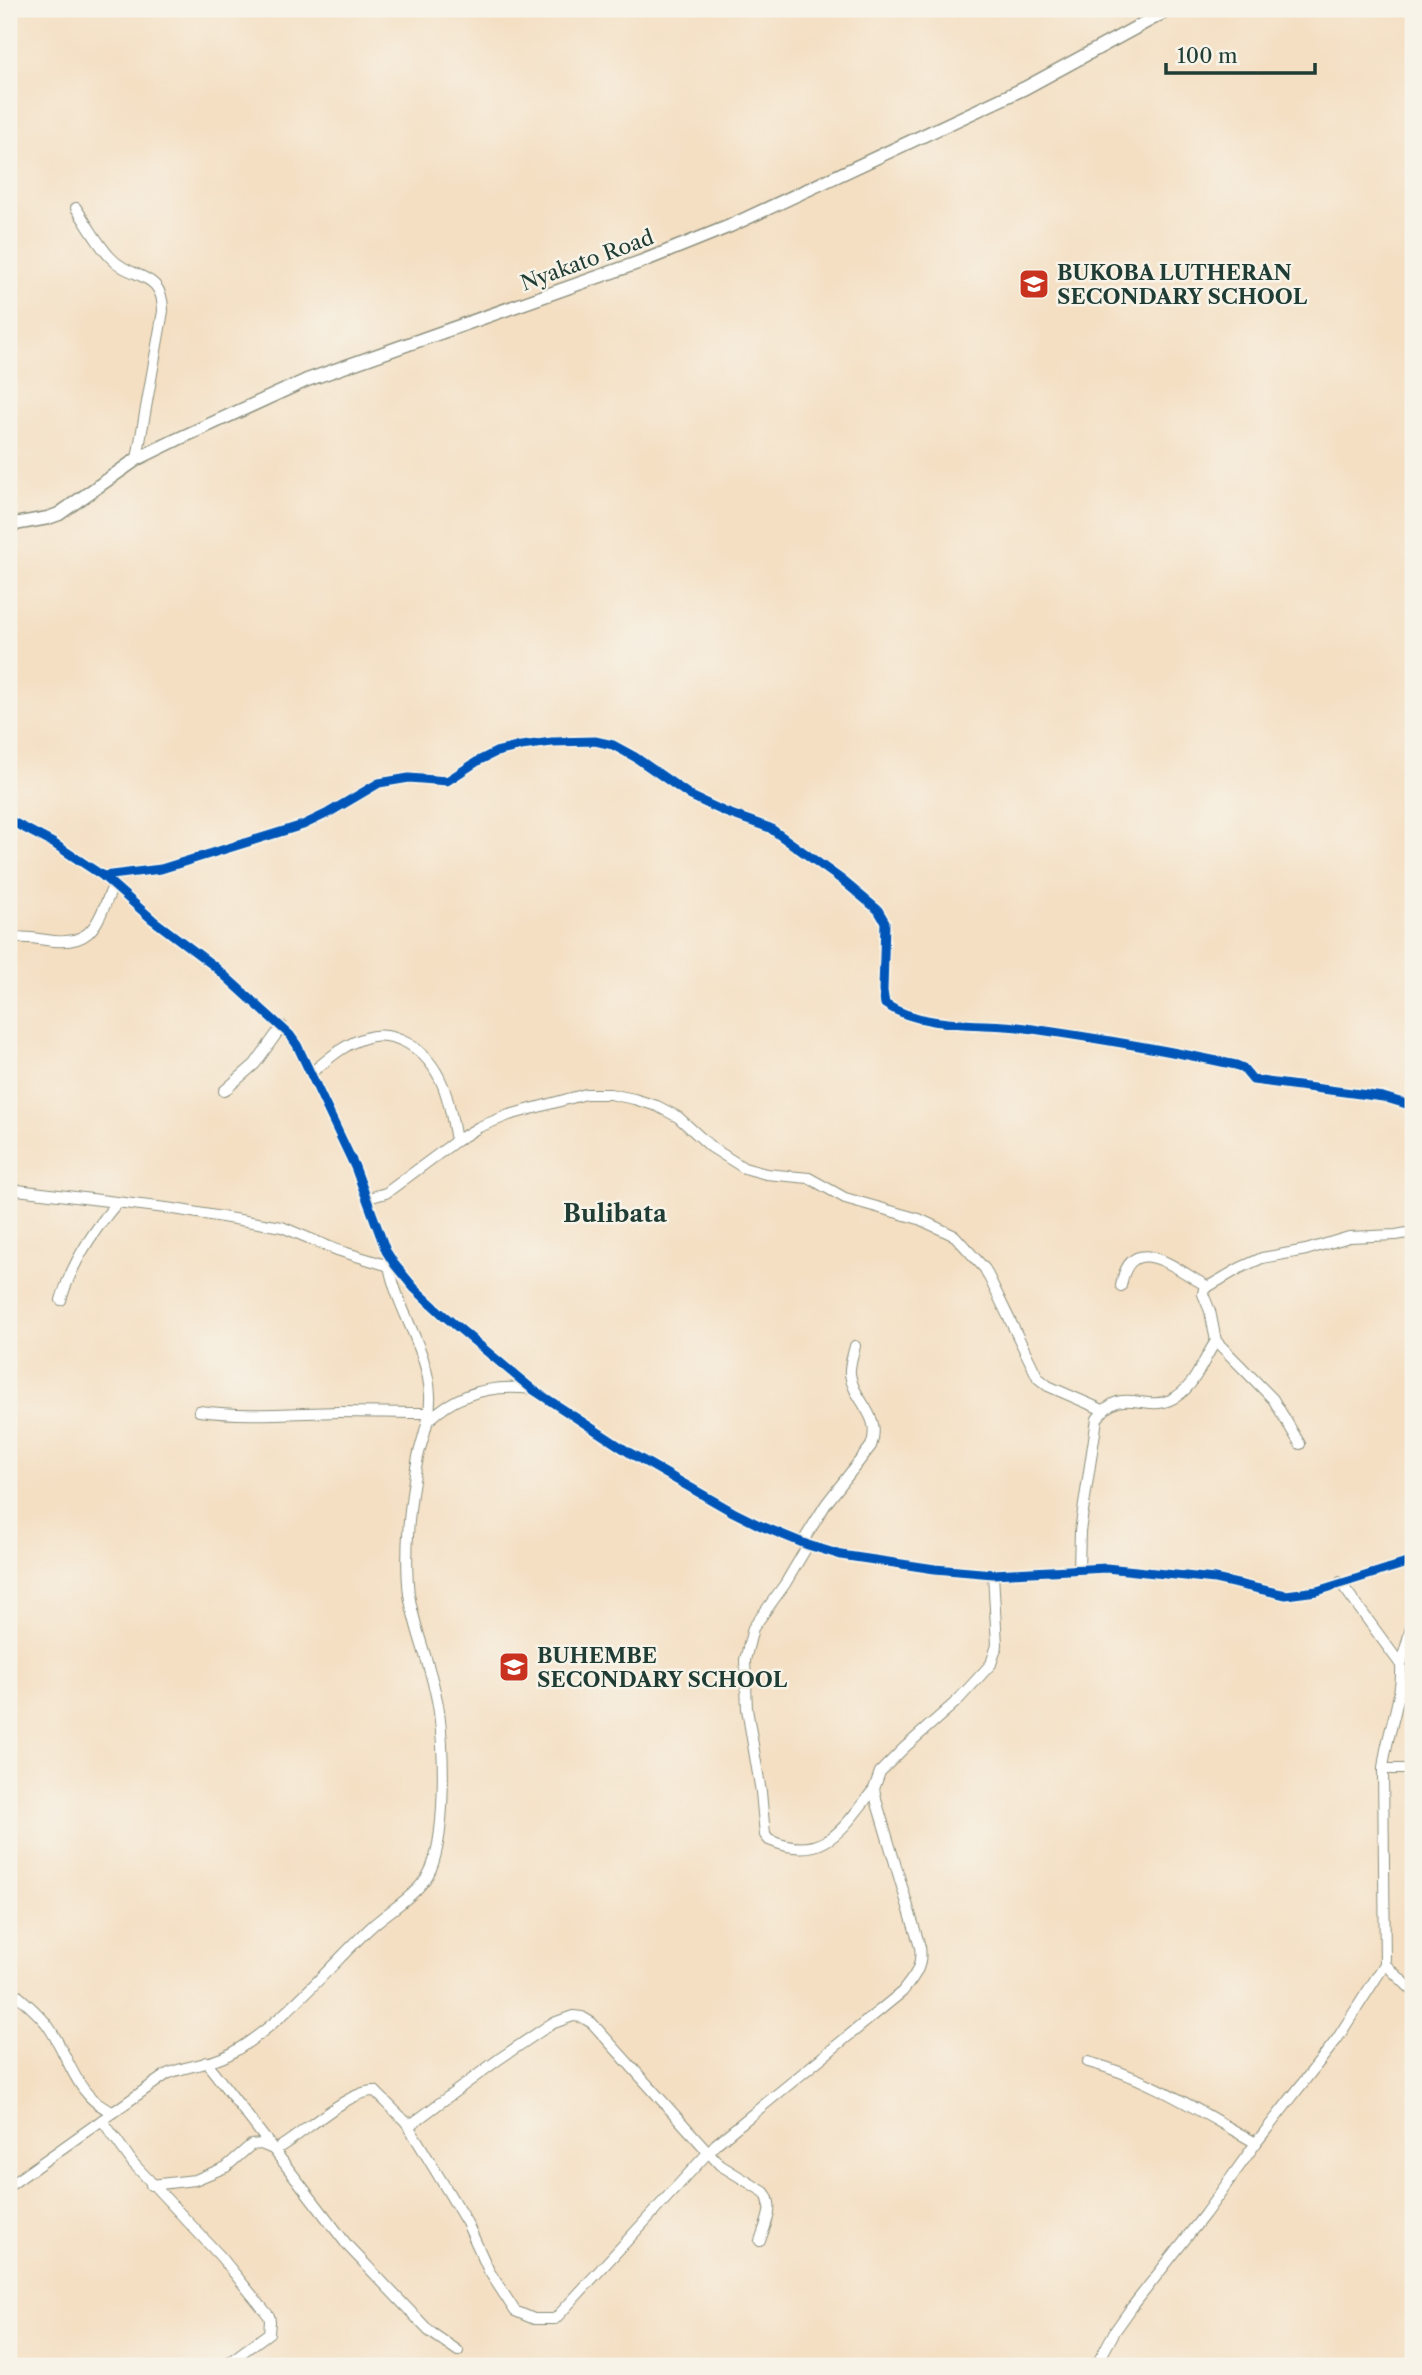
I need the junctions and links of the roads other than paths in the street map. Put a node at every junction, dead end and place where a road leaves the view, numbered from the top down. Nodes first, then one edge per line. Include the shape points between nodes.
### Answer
1 (1170, 9) edge
2 (76, 208) dead end
3 (137, 459) junction
4 (9, 525) edge
5 (9, 820) edge
6 (103, 876) junction
7 (113, 886) junction
8 (9, 939) edge
9 (282, 1026) junction
10 (310, 1073) junction
11 (224, 1091) dead end
12 (1413, 1106) edge
13 (456, 1141) junction
14 (9, 1189) edge
15 (368, 1198) junction
16 (117, 1203) junction
17 (1413, 1231) edge
18 (387, 1251) junction
19 (389, 1266) junction
20 (1121, 1286) dead end
21 (1207, 1286) junction
22 (61, 1300) dead end
23 (1216, 1341) junction
24 (855, 1346) dead end
25 (532, 1389) junction
26 (1103, 1410) junction
27 (199, 1411) dead end
28 (429, 1417) junction
29 (1300, 1444) dead end
30 (805, 1544) junction
31 (1413, 1561) edge
32 (1079, 1570) junction
33 (993, 1574) junction
34 (1340, 1582) junction
35 (1413, 1620) edge
36 (1401, 1665) junction
37 (1383, 1769) junction
38 (1413, 1769) edge
39 (874, 1789) junction
40 (1385, 1964) junction
41 (9, 1988) edge
42 (1413, 1992) edge
43 (206, 2062) junction
44 (1088, 2062) dead end
45 (113, 2112) junction
46 (102, 2120) junction
47 (406, 2122) junction
48 (1256, 2143) junction
49 (275, 2150) junction
50 (709, 2151) junction
51 (151, 2185) junction
52 (9, 2186) edge
53 (760, 2241) dead end
54 (458, 2351) dead end
55 (223, 2366) edge
56 (1096, 2366) edge

1 - 3 street, Nyakato Road via 1025,88 730,226 307,380
2 - 3 street via 116,263 154,284 163,296
3 - 4 street, Nyakato Road via 59,514
5 - 6 street
6 - 7 street
6 - 12 street via 161,869 303,825 379,783 409,778 447,781 496,752 552,742 595,741 635,757 691,796 771,828 878,910 886,934 885,1004 900,1014 1122,1043 1236,1065 1253,1080 1383,1097
7 - 8 street via 92,930 83,938 68,942
7 - 9 street
9 - 10 street
9 - 11 street via 255,1064
10 - 13 street via 367,1037 398,1038 433,1064 451,1109
10 - 15 street
13 - 15 street via 396,1187
13 - 26 street via 509,1115 586,1094 610,1094 657,1106 744,1168 810,1178 845,1198 919,1219 955,1236 985,1269 1038,1378
14 - 16 street
15 - 18 street
16 - 19 street via 282,1227
16 - 22 street via 94,1229
17 - 21 street via 1349,1237 1306,1251 1262,1258
18 - 19 street
18 - 25 street via 433,1306
19 - 28 street via 425,1364
20 - 21 street via 1128,1265 1144,1256 1177,1267
21 - 23 street via 1203,1294
23 - 26 street via 1193,1381 1169,1401 1125,1400
23 - 29 street via 1273,1399
24 - 30 street via 850,1374 872,1419 874,1436 826,1504
25 - 28 street via 485,1389 453,1401
25 - 30 street via 702,1495
26 - 32 street via 1097,1419 1091,1456
27 - 28 street
28 - 43 street via 414,1478 408,1577 439,1709 443,1791 432,1866 420,1885 296,2003 237,2050
30 - 33 street via 883,1562
30 - 39 street via 785,1584 752,1628 745,1660 747,1709 765,1835 792,1848 821,1846
31 - 34 street
32 - 33 street
32 - 34 street via 1180,1574 1286,1595
33 - 39 street via 998,1645 991,1664 888,1762
34 - 36 street
35 - 36 street
36 - 37 street
37 - 38 street
37 - 40 street
39 - 50 street via 920,1947 920,1968 902,1992
40 - 42 street
40 - 48 street via 1338,2039
41 - 45 street via 47,2025 82,2088
43 - 45 street via 167,2074
43 - 49 street
44 - 48 street via 1152,2086
45 - 46 street
46 - 51 street
46 - 52 street
47 - 49 street via 375,2091 366,2091
47 - 50 street via 416,2121 551,2024 573,2016 592,2023
47 - 50 street via 467,2223 488,2271 515,2311 534,2319 555,2319
48 - 56 street via 1132,2307
49 - 51 street via 255,2144 226,2167 195,2180
49 - 54 street via 372,2273 429,2331
50 - 53 street via 720,2165 769,2198 771,2206
51 - 55 street via 269,2316 269,2333

